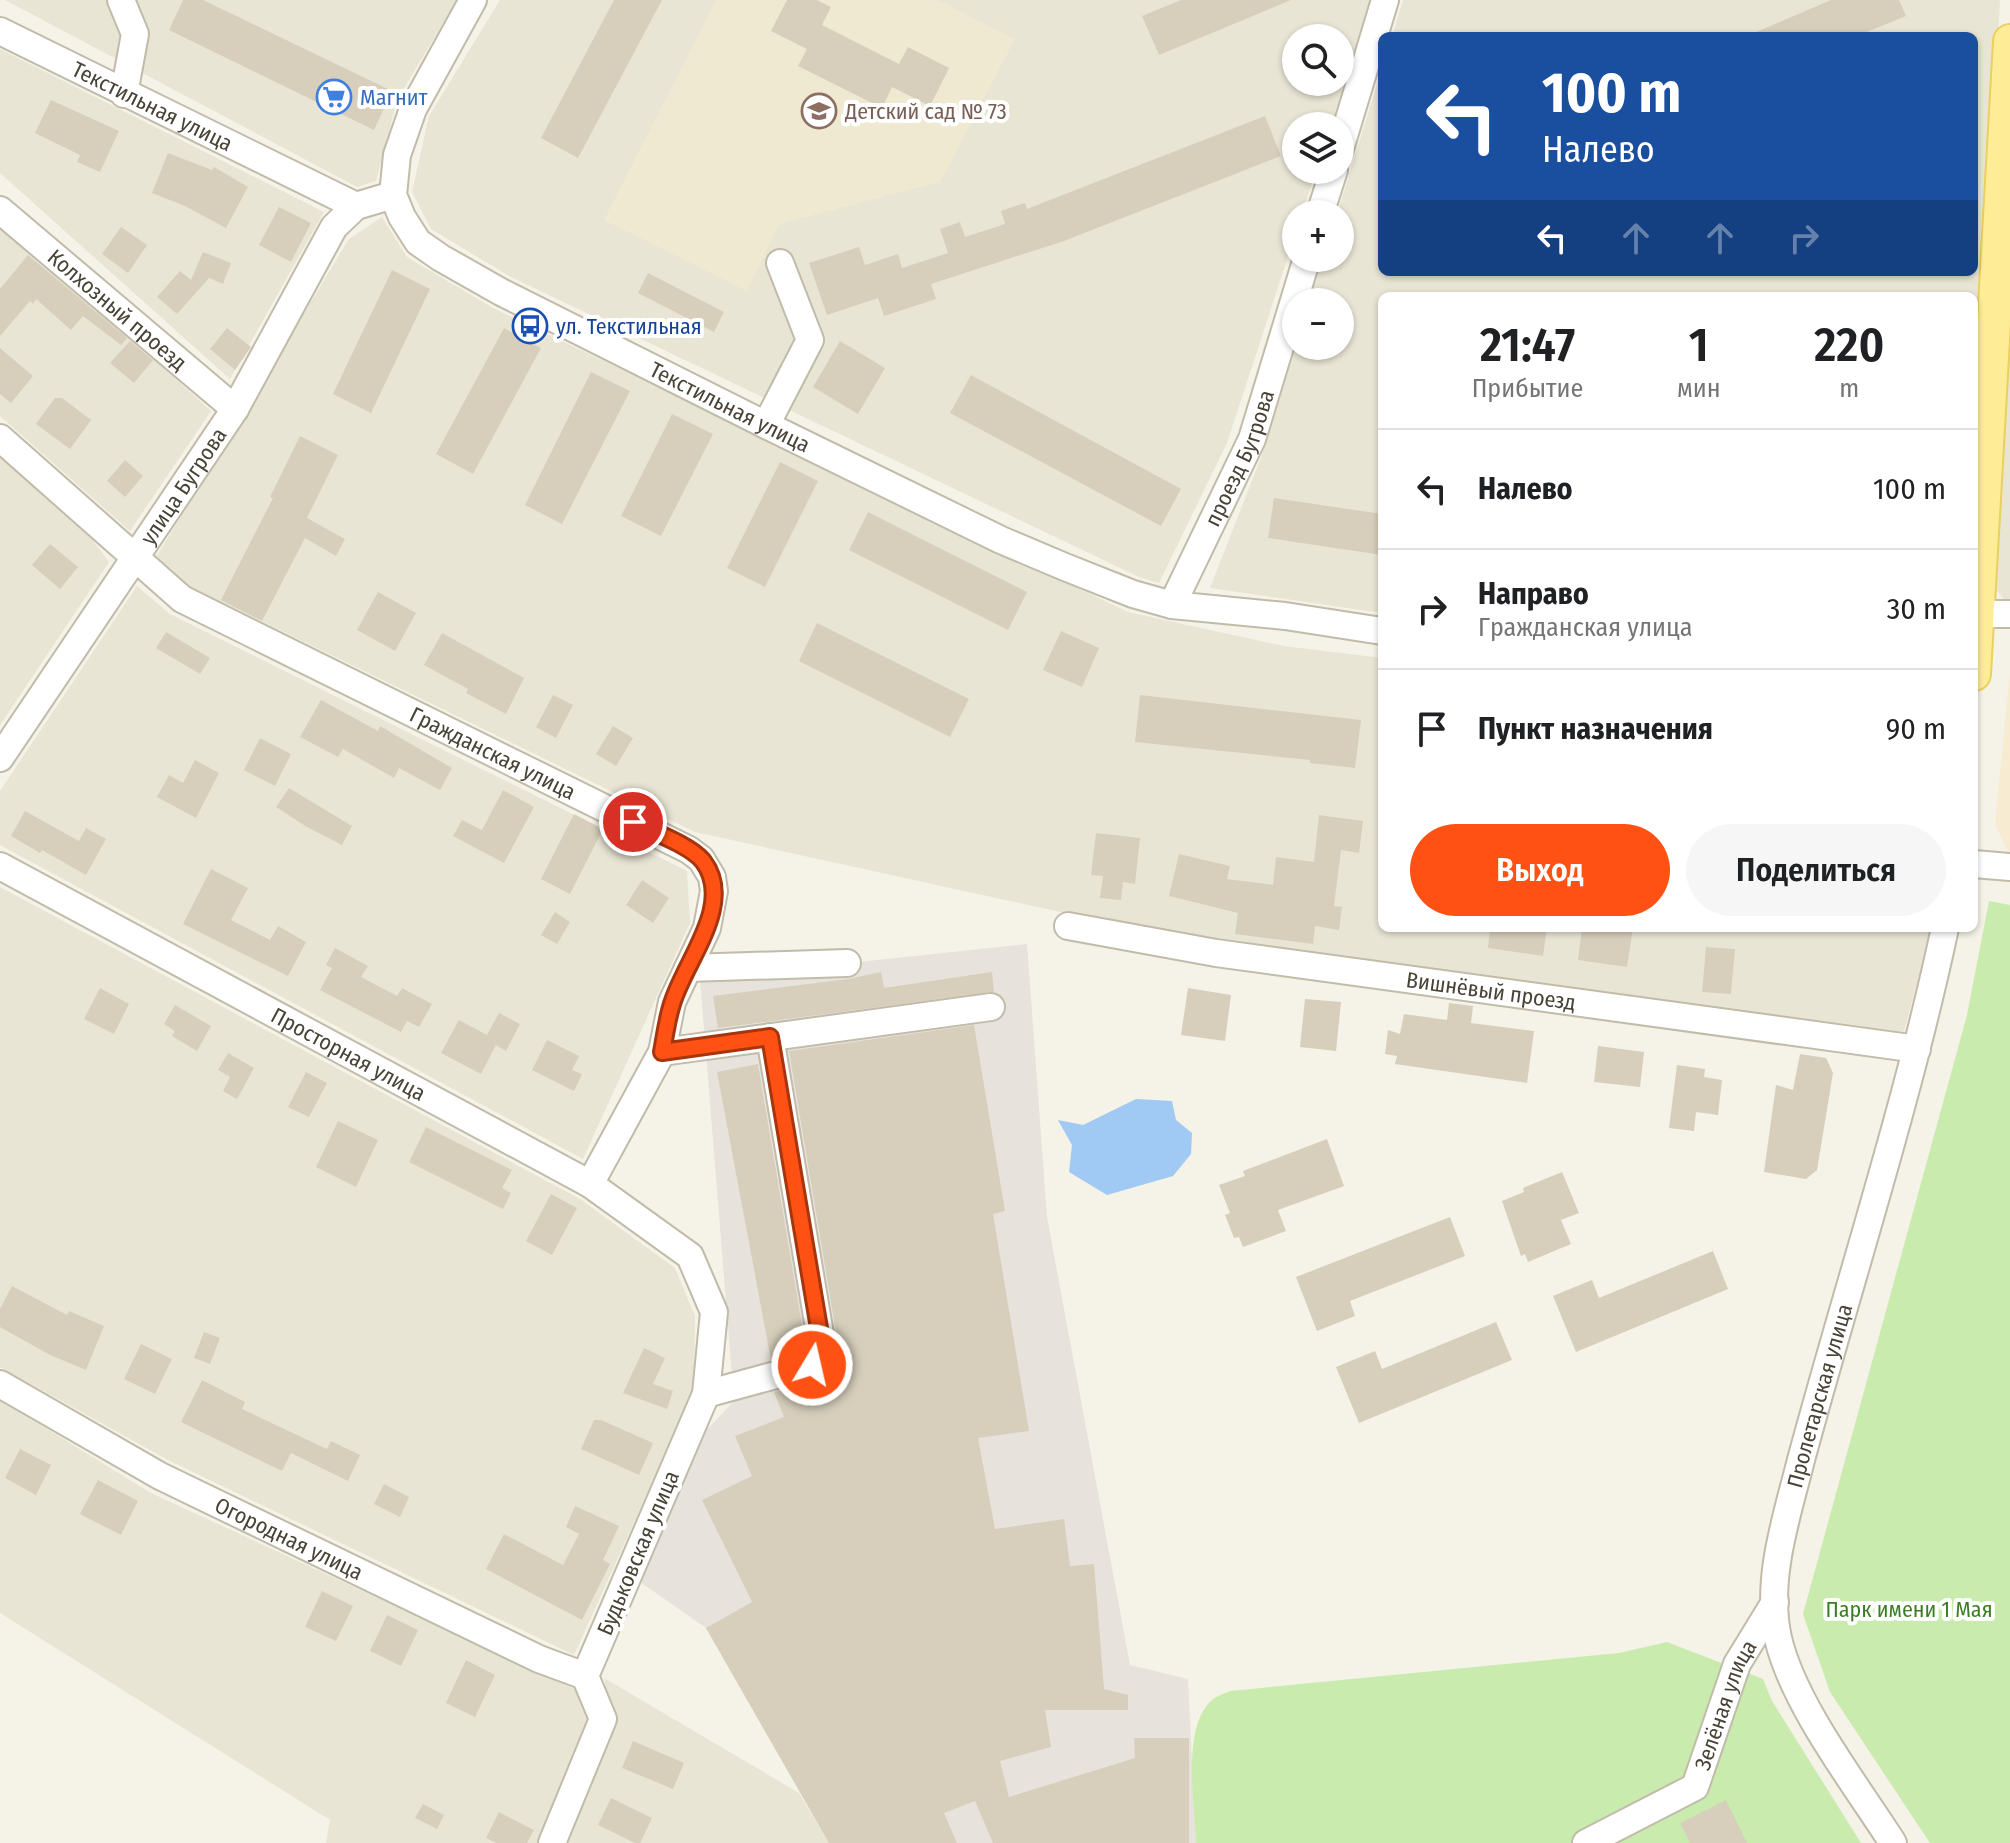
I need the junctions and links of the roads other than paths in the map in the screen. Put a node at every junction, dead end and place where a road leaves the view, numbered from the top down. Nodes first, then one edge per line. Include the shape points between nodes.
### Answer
1 (121, 0) edge
2 (473, 0) edge
3 (1385, 0) edge
4 (0, 31) edge
5 (2010, 41) edge
6 (124, 94) junction
7 (1351, 112) edge
8 (393, 195) junction
9 (356, 206) junction
10 (0, 210) edge
11 (780, 263) dead end
12 (1303, 272) edge
13 (235, 409) junction
14 (766, 425) junction
15 (0, 438) edge
16 (133, 559) junction
17 (1172, 605) junction
18 (1978, 614) joint
19 (2010, 614) edge
20 (1378, 630) edge
21 (0, 758) edge
22 (2010, 849) edge
23 (0, 866) edge
24 (1990, 866) edge
25 (1068, 926) dead end
26 (1944, 932) edge
27 (847, 963) dead end
28 (688, 968) junction
29 (991, 1007) dead end
30 (770, 1037) junction
31 (1917, 1049) junction
32 (662, 1052) junction
33 (590, 1184) junction
34 (690, 1256) joint
35 (0, 1384) edge
36 (706, 1394) junction
37 (1775, 1602) junction
38 (585, 1676) junction
39 (552, 1843) edge
40 (1586, 1843) edge
41 (1893, 1843) edge

1 - 6 street via 135,34
2 - 8 street via 413,109 397,155
3 - 7 street
4 - 6 street, Текстильная улица
5 - 18 main road
6 - 9 street, Текстильная улица
8 - 9 street
8 - 14 street, Текстильная улица via 418,242 441,258
9 - 13 street, улица Бугрова via 334,227
10 - 13 street, Колхозный проезд
11 - 14 street via 810,340
12 - 17 street, проезд Бугрова via 1252,439
13 - 16 street, улица Бугрова
14 - 17 street, Текстильная улица via 1001,540
15 - 16 street, Гражданская улица
16 - 21 street, улица Бугрова
16 - 28 street, Гражданская улица via 182,599 701,859 714,891 707,928
17 - 20 street, Текстильная улица
18 - 19 street
22 - 24 street
23 - 33 street, Просторная улица
25 - 31 street, Вишнёвый проезд via 1216,953
26 - 31 street, Пролетарская улица
27 - 28 street
28 - 32 street, Гражданская улица via 672,1002
29 - 30 street
30 - 32 street
30 - 36 street via 822,1346 812,1365
31 - 37 street, Пролетарская улица via 1779,1545
32 - 33 street, Гражданская улица
33 - 34 street, Просторная улица
34 - 36 street, Будьковская улица via 714,1312
35 - 38 street, Огородная улица via 160,1476 539,1659
36 - 38 street, Будьковская улица
37 - 40 street, Зелёная улица via 1737,1664 1695,1787
37 - 41 street, Пролетарская улица via 1778,1636 1794,1682
38 - 39 street via 603,1719

